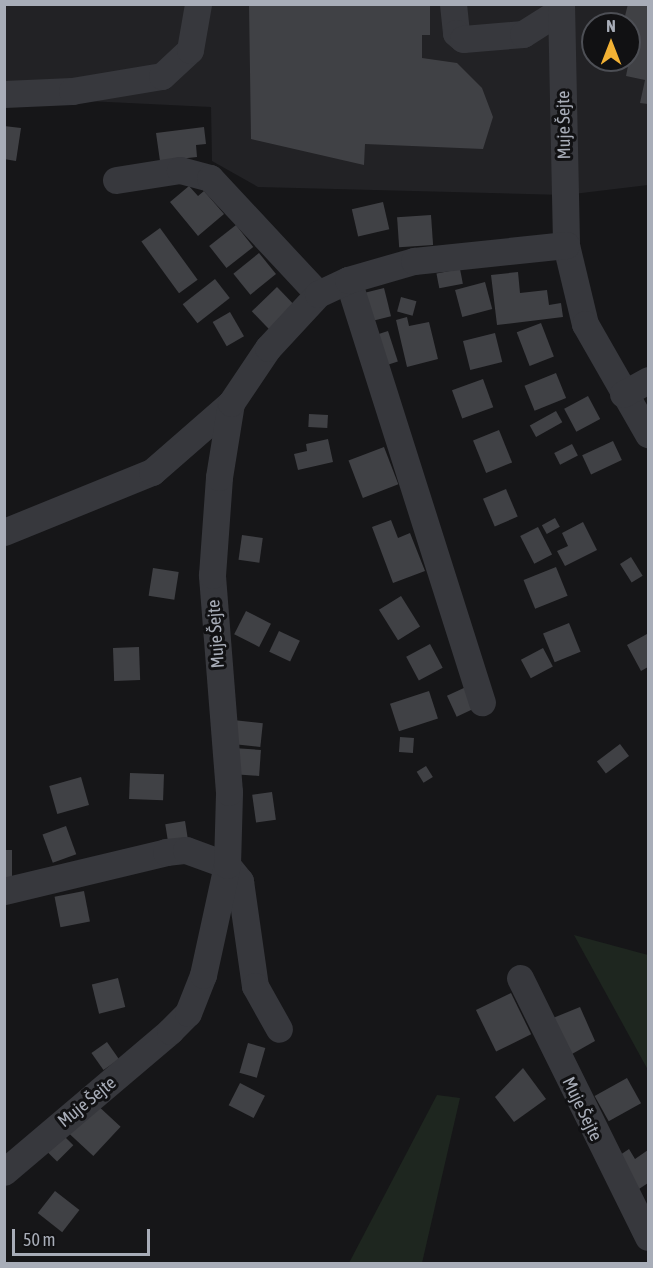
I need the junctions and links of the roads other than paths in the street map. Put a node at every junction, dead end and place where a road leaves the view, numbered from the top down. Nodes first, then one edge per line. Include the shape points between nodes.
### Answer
1 (198, 4) edge
2 (453, 4) edge
3 (561, 7) edge
4 (4, 94) edge
5 (116, 180) dead end
6 (566, 245) junction
7 (348, 280) junction
8 (318, 294) junction
9 (648, 381) edge
10 (623, 394) junction
11 (231, 403) junction
12 (648, 434) edge
13 (4, 532) edge
14 (482, 702) dead end
15 (227, 865) junction
16 (4, 891) edge
17 (520, 978) dead end
18 (279, 1029) dead end
19 (4, 1172) edge
20 (648, 1237) edge

1 - 4 street via 190,50 162,76 72,91
2 - 3 street via 456,33 463,39 523,34
3 - 6 street, Muje Šejte
5 - 8 street via 180,170 210,178
6 - 7 street, Muje Šejte via 414,261
6 - 10 street, Muje Šejte via 585,324
7 - 8 street, Muje Šejte
7 - 14 street
8 - 11 street, Muje Šejte via 268,348
9 - 10 street
10 - 12 street, Muje Šejte
11 - 13 street, Muje Šejte via 152,472
11 - 15 street, Muje Šejte via 219,477 212,575 229,792
15 - 16 street via 205,854 176,851 65,872
15 - 18 street via 240,881 253,978
15 - 19 street, Muje Šejte via 203,975 188,1013
17 - 20 street, Muje Šejte

